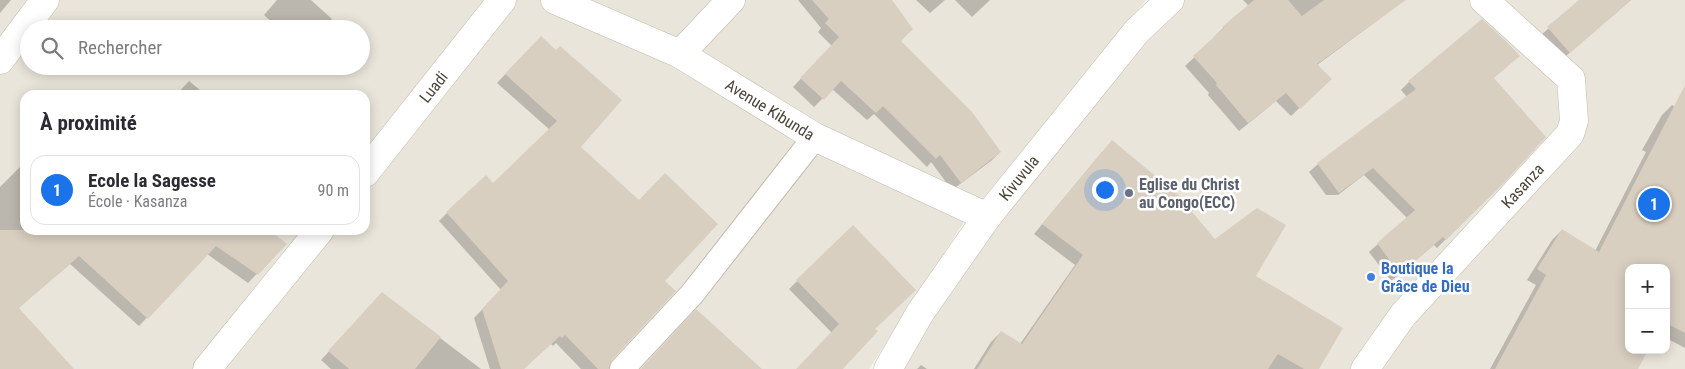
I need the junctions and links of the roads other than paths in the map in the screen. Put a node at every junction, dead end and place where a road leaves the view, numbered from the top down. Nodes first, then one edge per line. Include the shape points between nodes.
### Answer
1 (45, 0) edge
2 (502, 0) edge
3 (556, 0) edge
4 (731, 0) edge
5 (1170, 0) edge
6 (1484, 0) edge
7 (30, 20) edge
8 (20, 33) edge
9 (680, 54) junction
10 (0, 60) edge
11 (815, 137) junction
12 (370, 168) edge
13 (987, 217) junction
14 (316, 235) edge
15 (207, 369) edge
16 (622, 369) edge
17 (888, 369) edge
18 (1365, 369) edge

1 - 7 street
2 - 12 street, Luadi
3 - 9 street, Avenue Kibunda
4 - 9 street
5 - 13 street, Kivuvula via 1137,32
6 - 18 street, Kasanza via 1570,79 1574,121 1570,134 1403,315
8 - 10 street
9 - 11 street, Avenue Kibunda
11 - 13 street, Avenue Kibunda
11 - 16 lane via 692,294
13 - 17 street, Kivuvula via 920,313
14 - 15 street

